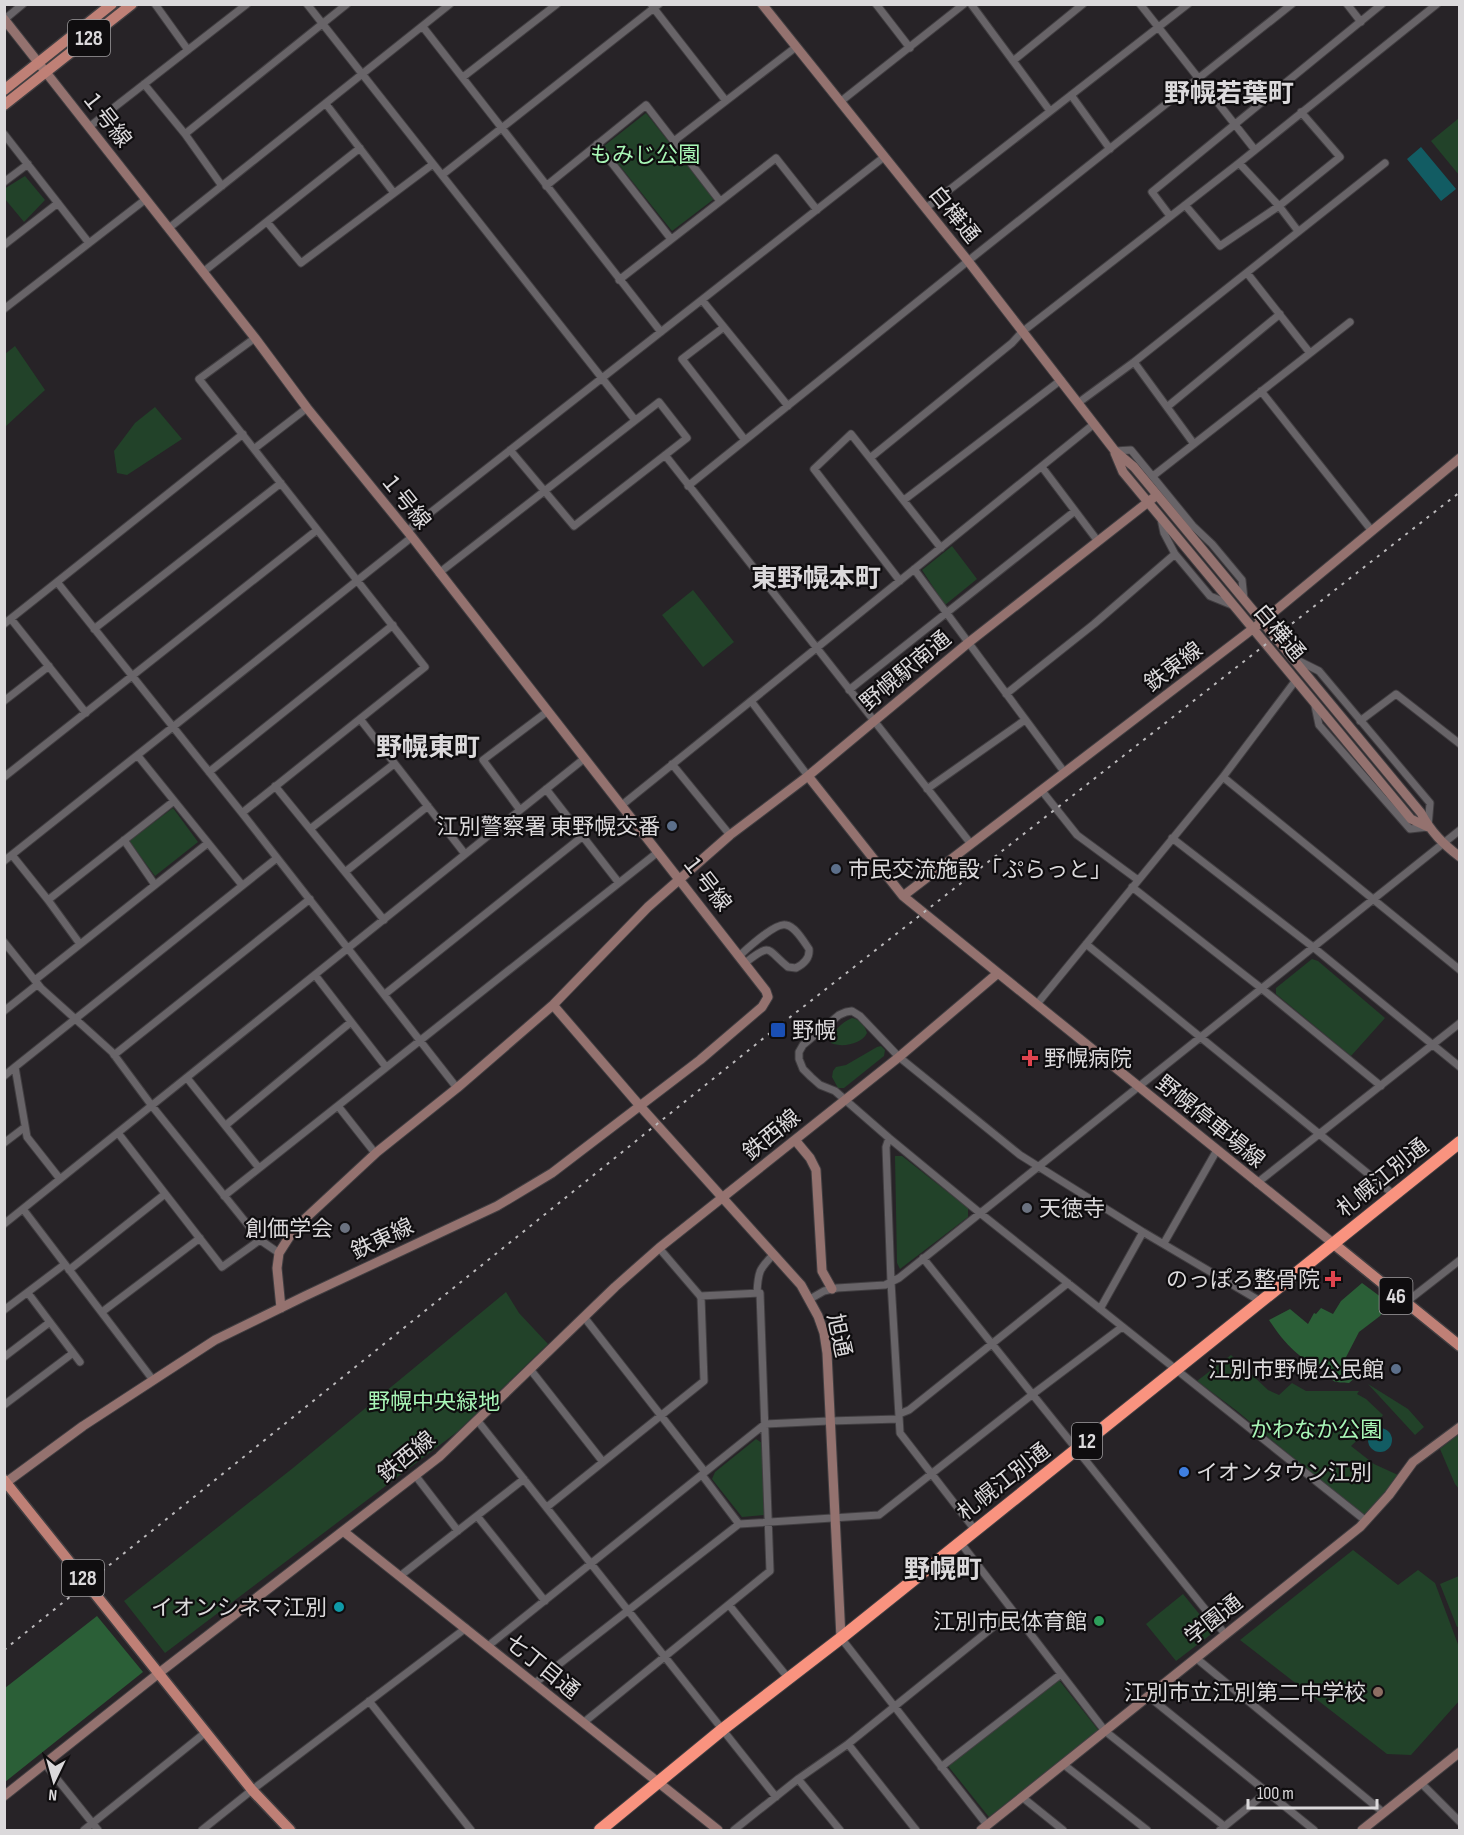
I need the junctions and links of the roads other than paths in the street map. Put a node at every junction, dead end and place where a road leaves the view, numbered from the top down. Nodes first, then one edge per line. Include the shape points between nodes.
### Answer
1 (23, 4) edge
2 (112, 4) edge
3 (132, 4) edge
4 (155, 4) edge
5 (247, 4) edge
6 (307, 4) edge
7 (347, 4) edge
8 (450, 4) edge
9 (557, 4) edge
10 (762, 4) edge
11 (876, 4) edge
12 (964, 4) edge
13 (971, 4) edge
14 (1083, 4) edge
15 (1140, 4) edge
16 (1188, 4) edge
17 (1292, 4) edge
18 (1347, 4) edge
19 (1382, 4) edge
20 (1437, 4) edge
21 (655, 6) edge
22 (5, 19) edge
23 (1361, 22) junction
24 (322, 24) junction
25 (423, 27) junction
26 (1158, 28) junction
27 (796, 47) junction
28 (910, 48) junction
29 (188, 50) junction
30 (1013, 61) junction
31 (43, 67) junction
32 (363, 75) junction
33 (463, 78) junction
34 (1198, 79) junction
35 (144, 84) junction
36 (4, 90) edge
37 (1071, 95) junction
38 (726, 101) junction
39 (840, 102) junction
40 (326, 104) junction
41 (4, 105) edge
42 (1050, 111) junction
43 (1301, 112) junction
44 (1234, 125) junction
45 (89, 127) junction
46 (501, 129) junction
47 (4, 134) edge
48 (184, 134) junction
49 (674, 141) junction
50 (597, 144) junction
51 (360, 148) junction
52 (1110, 149) junction
53 (1255, 150) junction
54 (884, 157) junction
55 (1239, 163) junction
56 (1385, 163) dead end
57 (28, 164) junction
58 (433, 164) junction
59 (442, 175) junction
60 (4, 182) edge
61 (222, 186) junction
62 (546, 186) junction
63 (394, 193) junction
64 (146, 199) junction
65 (720, 201) junction
66 (58, 203) junction
67 (1185, 205) junction
68 (1279, 206) junction
69 (926, 208) junction
70 (817, 210) junction
71 (1170, 216) junction
72 (267, 222) junction
73 (169, 228) junction
74 (1298, 231) junction
75 (671, 239) junction
76 (89, 243) junction
77 (4, 245) edge
78 (968, 261) junction
79 (204, 272) junction
80 (1247, 273) junction
81 (619, 279) junction
82 (702, 300) junction
83 (4, 309) edge
84 (1280, 314) junction
85 (1350, 322) dead end
86 (724, 327) junction
87 (1022, 332) junction
88 (660, 333) junction
89 (255, 338) junction
90 (1310, 353) junction
91 (1134, 362) junction
92 (603, 378) junction
93 (1061, 380) junction
94 (1261, 391) junction
95 (1078, 403) junction
96 (788, 406) junction
97 (1167, 407) junction
98 (307, 408) junction
99 (635, 420) junction
100 (1094, 424) junction
101 (243, 434) junction
102 (745, 440) junction
103 (1194, 444) junction
104 (254, 450) junction
105 (510, 450) junction
106 (1114, 451) junction
107 (665, 455) junction
108 (870, 458) junction
109 (1460, 458) edge
110 (1041, 466) junction
111 (1153, 476) junction
112 (281, 483) junction
113 (688, 486) junction
114 (544, 490) junction
115 (1157, 495) junction
116 (904, 500) junction
117 (1147, 502) junction
118 (1075, 512) junction
119 (1161, 519) junction
120 (317, 530) junction
121 (1372, 531) junction
122 (409, 534) junction
123 (1097, 540) junction
124 (941, 548) junction
125 (1175, 554) junction
126 (914, 570) junction
127 (439, 573) junction
128 (357, 581) junction
129 (900, 581) junction
130 (57, 582) junction
131 (1244, 599) junction
132 (1232, 604) junction
133 (945, 612) junction
134 (11, 619) junction
135 (1263, 621) junction
136 (4, 624) edge
137 (393, 626) junction
138 (94, 629) junction
139 (1253, 629) junction
140 (968, 643) junction
141 (816, 649) junction
142 (1294, 659) junction
143 (49, 666) junction
144 (132, 676) junction
145 (1296, 680) junction
146 (849, 690) junction
147 (1006, 694) junction
148 (4, 701) edge
149 (752, 701) junction
150 (548, 711) junction
151 (86, 713) junction
152 (360, 719) junction
153 (1025, 720) junction
154 (874, 721) junction
155 (1360, 721) junction
156 (172, 728) junction
157 (1460, 744) edge
158 (138, 756) junction
159 (585, 758) junction
160 (394, 764) junction
161 (672, 765) junction
162 (209, 772) junction
163 (1065, 773) junction
164 (808, 776) junction
165 (4, 777) edge
166 (1223, 777) junction
167 (275, 786) junction
168 (546, 789) junction
169 (927, 789) junction
170 (1042, 791) junction
171 (174, 801) junction
172 (622, 805) junction
173 (428, 806) junction
174 (520, 810) junction
175 (242, 813) junction
176 (1428, 826) junction
177 (310, 829) junction
178 (1460, 830) edge
179 (730, 835) junction
180 (583, 836) junction
181 (1172, 838) junction
182 (124, 840) junction
183 (208, 843) junction
184 (971, 844) junction
185 (1442, 844) junction
186 (658, 852) junction
187 (465, 854) junction
188 (12, 855) junction
189 (1460, 857) edge
190 (277, 858) junction
191 (4, 861) edge
192 (345, 872) junction
193 (680, 879) junction
194 (1138, 880) junction
195 (619, 883) junction
196 (155, 885) junction
197 (242, 885) junction
198 (1132, 887) junction
199 (903, 896) junction
200 (310, 899) junction
201 (48, 900) junction
202 (1372, 900) junction
203 (384, 920) junction
204 (5, 944) edge
205 (80, 944) junction
206 (1086, 944) junction
207 (1313, 947) junction
208 (349, 948) junction
209 (742, 959) junction
210 (1460, 970) edge
211 (998, 973) junction
212 (315, 975) junction
213 (36, 982) junction
214 (1261, 988) junction
215 (385, 994) junction
216 (1037, 1004) junction
217 (553, 1005) junction
218 (762, 1007) joint
219 (4, 1011) edge
220 (75, 1019) junction
221 (351, 1022) junction
222 (1460, 1023) edge
223 (1201, 1037) junction
224 (420, 1040) junction
225 (1433, 1044) junction
226 (114, 1055) junction
227 (899, 1057) junction
228 (15, 1067) junction
229 (386, 1067) junction
230 (1460, 1067) edge
231 (4, 1076) edge
232 (187, 1078) junction
233 (1139, 1086) junction
234 (1381, 1086) junction
235 (457, 1088) junction
236 (844, 1100) junction
237 (152, 1106) junction
238 (338, 1106) junction
239 (640, 1106) junction
240 (226, 1125) junction
241 (25, 1127) junction
242 (118, 1133) junction
243 (1320, 1134) junction
244 (889, 1138) junction
245 (795, 1140) junction
246 (4, 1143) edge
247 (1458, 1146) edge
248 (1217, 1150) junction
249 (375, 1153) junction
250 (1039, 1166) junction
251 (259, 1168) junction
252 (60, 1179) junction
253 (1257, 1183) junction
254 (165, 1194) junction
255 (1393, 1194) junction
256 (224, 1196) junction
257 (722, 1198) junction
258 (23, 1209) junction
259 (980, 1213) junction
260 (4, 1224) edge
261 (1143, 1232) junction
262 (200, 1238) junction
263 (260, 1240) junction
264 (1164, 1243) junction
265 (1334, 1244) junction
266 (659, 1248) junction
267 (279, 1253) junction
268 (774, 1254) junction
269 (923, 1258) junction
270 (1460, 1260) edge
271 (67, 1267) junction
272 (891, 1282) junction
273 (1068, 1283) junction
274 (832, 1289) junction
275 (27, 1293) junction
276 (757, 1293) junction
277 (700, 1296) junction
278 (810, 1299) junction
279 (1260, 1300) junction
280 (1405, 1303) junction
281 (281, 1308) junction
282 (1100, 1309) junction
283 (4, 1310) edge
284 (102, 1312) junction
285 (584, 1317) junction
286 (50, 1322) junction
287 (1122, 1327) junction
288 (992, 1344) junction
289 (1460, 1346) edge
290 (73, 1353) junction
291 (4, 1357) edge
292 (80, 1362) dead end
293 (530, 1369) junction
294 (1175, 1370) junction
295 (153, 1380) junction
296 (1033, 1394) junction
297 (6, 1401) edge
298 (661, 1416) junction
299 (899, 1417) junction
300 (477, 1420) junction
301 (829, 1420) junction
302 (765, 1424) junction
303 (1460, 1427) edge
304 (1078, 1448) junction
305 (603, 1462) junction
306 (931, 1473) junction
307 (704, 1474) junction
308 (415, 1475) junction
309 (524, 1479) junction
310 (5, 1482) edge
311 (547, 1507) junction
312 (477, 1516) junction
313 (834, 1518) junction
314 (1366, 1521) junction
315 (769, 1522) junction
316 (739, 1524) junction
317 (975, 1530) junction
318 (344, 1531) junction
319 (458, 1531) junction
320 (960, 1542) junction
321 (591, 1564) junction
322 (400, 1576) junction
323 (545, 1600) junction
324 (729, 1605) junction
325 (629, 1611) junction
326 (1013, 1611) junction
327 (466, 1628) junction
328 (1225, 1634) junction
329 (841, 1638) junction
330 (488, 1646) junction
331 (666, 1657) junction
332 (1196, 1658) junction
333 (159, 1673) junction
334 (1061, 1674) junction
335 (789, 1679) junction
336 (535, 1683) junction
337 (1148, 1696) junction
338 (369, 1701) junction
339 (894, 1707) junction
340 (583, 1723) junction
341 (723, 1729) junction
342 (1105, 1731) junction
343 (206, 1732) junction
344 (848, 1744) junction
345 (1460, 1752) edge
346 (45, 1764) junction
347 (1063, 1764) junction
348 (941, 1767) junction
349 (798, 1779) junction
350 (1421, 1783) junction
351 (658, 1784) junction
352 (252, 1790) junction
353 (1266, 1792) junction
354 (4, 1796) edge
355 (776, 1797) junction
356 (1022, 1797) junction
357 (1384, 1813) junction
358 (1460, 1822) edge
359 (93, 1824) junction
360 (984, 1828) edge
361 (1222, 1828) edge
362 (84, 1830) edge
363 (98, 1830) edge
364 (202, 1830) edge
365 (290, 1830) edge
366 (471, 1830) edge
367 (600, 1830) edge
368 (718, 1830) edge
369 (734, 1830) edge
370 (840, 1830) edge
371 (916, 1830) edge
372 (1063, 1830) edge
373 (1147, 1830) edge
374 (1314, 1830) edge
375 (1364, 1830) edge

1 - 22 street
2 - 31 main road, 128
3 - 31 main road, 128
4 - 29 street
5 - 29 street
6 - 24 street
7 - 24 street
8 - 25 street
9 - 33 street
10 - 27 street, 白樺通
11 - 28 street
12 - 28 street
13 - 30 street
14 - 30 street
15 - 26 street
16 - 26 street
17 - 34 street
18 - 23 street
19 - 23 street
20 - 43 street
21 - 38 street
21 - 46 street
22 - 31 street, １号線
23 - 44 street
24 - 32 street
24 - 48 street
25 - 32 street
25 - 33 street
26 - 34 street
26 - 37 street
27 - 38 street
27 - 39 street, 白樺通
28 - 39 street
29 - 35 street
30 - 42 street
31 - 36 main road, 128
31 - 41 main road, 128
31 - 45 street, １号線
32 - 40 street
32 - 58 street
33 - 46 street
34 - 44 street
34 - 52 street
35 - 45 street
35 - 48 street
37 - 42 street
37 - 52 street
38 - 49 street
39 - 54 street, 白樺通
40 - 51 street
40 - 61 street
42 - 69 street
43 - 53 street
43 - 68 street via 1340,157
44 - 53 street
44 - 71 street via 1152,192
45 - 64 street, １号線
46 - 59 street
46 - 62 street
47 - 57 street
48 - 61 street
49 - 50 street via 645,105
49 - 65 street
50 - 62 street
50 - 75 street
51 - 63 street
51 - 72 street
52 - 78 street
53 - 55 street
54 - 69 street, 白樺通
54 - 70 street
55 - 67 street
55 - 68 street
56 - 74 street
57 - 60 street
57 - 66 street
58 - 59 street
58 - 63 street
59 - 92 street
61 - 73 street
62 - 81 street
63 - 72 street via 302,263
64 - 73 street, １号線
64 - 76 street
65 - 70 street via 776,158
65 - 75 street
66 - 76 street
66 - 77 street
67 - 68 street via 1220,246
67 - 71 street
68 - 74 street
69 - 78 street, 白樺通
70 - 82 street
71 - 87 street
72 - 79 street
73 - 79 street, １号線
74 - 80 street
75 - 81 street
76 - 83 street
78 - 87 street, 白樺通
78 - 96 street
79 - 89 street, １号線
80 - 84 street
80 - 91 street
81 - 88 street
82 - 86 street
82 - 88 street
84 - 90 street
84 - 97 street
85 - 90 street
86 - 96 street
86 - 102 street via 682,359
87 - 93 street, 白樺通
87 - 108 street
88 - 92 street
89 - 98 street, １号線
89 - 101 street via 199,379
90 - 94 street
91 - 95 street
91 - 97 street
92 - 99 street
92 - 105 street
93 - 95 street, 白樺通
93 - 116 street
94 - 103 street
94 - 121 street
95 - 100 street, 白樺通
96 - 102 street
97 - 103 street
98 - 104 street
98 - 122 street, １号線
99 - 107 street via 659,402 687,438
99 - 114 street
100 - 106 street, 白樺通
100 - 110 street
101 - 104 street
101 - 130 street
102 - 113 street
103 - 111 street
104 - 112 street
105 - 114 street
105 - 122 street
106 - 111 street via 1131,450
106 - 115 street, 白樺通 via 1134,467
106 - 117 street, 白樺通 via 1123,472
107 - 113 street
107 - 114 street via 574,526
108 - 116 street
108 - 129 street via 851,434 814,469
109 - 121 street, 鉄東線
110 - 118 street
110 - 124 street
111 - 131 street via 1242,580
112 - 120 street
112 - 138 street
113 - 141 street
114 - 127 street
115 - 117 street, 野幌駅南通
115 - 131 street, 白樺通
116 - 124 street
117 - 119 street, 白樺通
117 - 123 street, 野幌駅南通
118 - 123 street
118 - 133 street
119 - 125 street
119 - 132 street, 白樺通
120 - 128 street
120 - 144 street
121 - 135 street, 鉄東線
122 - 127 street, １号線
122 - 128 street
123 - 140 street, 野幌駅南通
124 - 126 street
125 - 132 street via 1210,596
125 - 147 street
126 - 129 street
126 - 133 street
127 - 150 street, １号線
128 - 137 street
128 - 156 street
129 - 141 street
130 - 134 street
130 - 138 street
131 - 135 street, 白樺通
132 - 139 street, 白樺通
133 - 140 street
133 - 146 street
134 - 136 street
134 - 143 street
135 - 139 street, 鉄東線
135 - 142 street, 白樺通
137 - 152 street via 425,667
137 - 162 street
138 - 144 street
139 - 145 street, 白樺通
139 - 163 street, 鉄東線
140 - 147 street
140 - 154 street, 野幌駅南通
141 - 146 street
141 - 149 street
142 - 155 street via 1319,671
142 - 176 street, 白樺通
143 - 148 street
143 - 151 street
144 - 151 street
144 - 156 street
145 - 166 street
145 - 176 street, 白樺通 via 1411,819
146 - 154 street
147 - 153 street
149 - 161 street
149 - 164 street
150 - 159 street, １号線
150 - 174 street via 483,760
151 - 165 street
152 - 160 street
152 - 167 street
153 - 163 street
153 - 169 street
154 - 164 street, 野幌駅南通
154 - 169 street
155 - 157 street via 1396,694
155 - 176 street via 1430,803
156 - 158 street
156 - 162 street
158 - 171 street
158 - 188 street
159 - 168 street
159 - 172 street, １号線
160 - 173 street
160 - 177 street
161 - 172 street
161 - 179 street
162 - 175 street
163 - 170 street, 鉄東線
164 - 179 street, 野幌駅南通
164 - 199 street, 野幌停車場線
166 - 181 street
166 - 202 street
167 - 175 street
167 - 177 street
168 - 174 street
168 - 180 street
169 - 184 street
170 - 184 street, 鉄東線
170 - 194 street via 1077,835
171 - 182 street
171 - 183 street
172 - 186 street, １号線
173 - 187 street
173 - 192 street
174 - 187 street
175 - 190 street
176 - 185 street, 白樺通
177 - 192 street
178 - 185 street
179 - 193 street, 野幌駅南通
180 - 195 street
180 - 215 street
181 - 194 street
181 - 207 street
182 - 196 street
182 - 201 street
183 - 196 street
183 - 197 street
184 - 199 street, 鉄東線
185 - 189 street, 白樺通
185 - 202 street
186 - 193 street, １号線
186 - 195 street
187 - 203 street
188 - 191 street
188 - 201 street
190 - 197 street
190 - 200 street
192 - 203 street
193 - 209 street, １号線
193 - 217 street, 野幌駅南通
194 - 198 street
195 - 224 street
196 - 205 street
197 - 220 street
198 - 206 street
198 - 214 street
199 - 211 street, 野幌停車場線
200 - 208 street
200 - 226 street
201 - 205 street
202 - 207 street
202 - 210 street
203 - 208 street
204 - 213 street
205 - 213 street
206 - 216 street
206 - 223 street
207 - 214 street
207 - 225 street
208 - 212 street
208 - 215 street
209 - 209 street via 784,924 792,927 809,949 806,960 796,968 788,967 773,952 765,950
209 - 218 street, １号線 via 768,994
211 - 216 street, 野幌停車場線
211 - 227 street
212 - 221 street
212 - 232 street
213 - 219 street
213 - 220 street
214 - 223 street
214 - 234 street
215 - 224 street
216 - 233 street, 野幌停車場線
217 - 235 street, 野幌駅南通
217 - 239 street, 旭通
218 - 239 street, 鉄東線
220 - 226 street
220 - 228 street
221 - 229 street
221 - 240 street
222 - 225 street
223 - 233 street
223 - 243 street
224 - 229 street
224 - 235 street
225 - 230 street
225 - 234 street
226 - 237 street
227 - 236 street, 鉄西線
227 - 236 street via 860,1016 852,1011 839,1015 803,1045 799,1059 811,1077
227 - 250 street
228 - 231 street
228 - 241 street
229 - 238 street
232 - 237 street
232 - 240 street
233 - 248 street, 野幌停車場線
233 - 250 street
234 - 243 street
235 - 249 street, 野幌駅南通
236 - 244 street
236 - 245 street, 鉄西線
237 - 242 street
237 - 256 street
238 - 249 street
238 - 251 street
239 - 257 street, 旭通
239 - 281 street, 鉄東線 via 552,1173 498,1206
240 - 251 street
241 - 246 street
241 - 252 street via 27,1137
242 - 252 street
242 - 254 street
243 - 253 street
243 - 255 street
244 - 259 street
244 - 272 street via 886,1148
245 - 257 street, 鉄西線
245 - 274 street via 816,1170 822,1271
247 - 255 highway, 札幌江別通 / 12
248 - 253 street, 野幌停車場線
248 - 264 street
249 - 267 street, 野幌駅南通 via 295,1228
250 - 259 street
250 - 261 street
251 - 256 street
252 - 258 street
253 - 265 street, 野幌停車場線
254 - 262 street
254 - 271 street
255 - 265 highway, 札幌江別通 / 12
256 - 263 street
257 - 266 street, 鉄西線
257 - 268 street, 旭通
258 - 260 street
258 - 271 street
259 - 269 street
259 - 273 street
261 - 264 street
261 - 282 street
262 - 263 street via 222,1267
262 - 284 street
263 - 267 street
264 - 279 street
265 - 279 highway, 札幌江別通 / 12
265 - 280 main road, 46
266 - 277 street
266 - 285 street, 鉄西線
267 - 281 street
268 - 276 street via 761,1267
268 - 278 street, 旭通
269 - 272 street
269 - 288 street
270 - 280 street
271 - 275 street
271 - 284 street
272 - 274 street
272 - 299 street
273 - 282 street
273 - 288 street
274 - 278 street
275 - 283 street
275 - 286 street
276 - 277 street
276 - 302 street
277 - 298 street via 704,1381
278 - 301 street, 旭通 via 824,1333
279 - 294 highway, 札幌江別通 / 12
280 - 289 main road, 46
281 - 295 street, 鉄東線 via 215,1340
282 - 287 street
284 - 295 street
285 - 293 street, 鉄西線
285 - 298 street
286 - 290 street
286 - 291 street
287 - 294 street
287 - 296 street
288 - 296 street
288 - 299 street
290 - 292 street
290 - 297 street
293 - 300 street, 鉄西線
293 - 305 street
294 - 304 highway, 札幌江別通 / 12
294 - 314 street
295 - 310 street, 鉄東線
296 - 304 street
296 - 306 street
298 - 305 street
298 - 307 street
299 - 301 street
299 - 306 street via 900,1433
300 - 308 street, 鉄西線
300 - 309 street
301 - 302 street
301 - 313 street, 旭通
302 - 307 street
302 - 315 street
303 - 314 street, 学園通 via 1413,1462
304 - 317 highway, 札幌江別通 / 12
304 - 328 street
305 - 311 street
306 - 313 street via 879,1515
306 - 317 street
307 - 316 street
307 - 321 street
308 - 318 street, 鉄西線
308 - 319 street
309 - 311 street
309 - 312 street
310 - 333 main road, 128
311 - 321 street
312 - 319 street
312 - 323 street
313 - 315 street
313 - 329 street, 旭通
314 - 328 street, 学園通
315 - 316 street
315 - 324 street via 770,1571
316 - 325 street
317 - 320 highway, 札幌江別通 / 12
318 - 322 street, 七丁目通
318 - 333 street, 鉄西線
319 - 322 street
320 - 326 street
320 - 329 highway, 札幌江別通 / 12
321 - 323 street
321 - 325 street
322 - 327 street, 七丁目通
323 - 330 street
324 - 331 street
324 - 335 street
325 - 331 street
325 - 336 street
326 - 334 street
326 - 339 street
327 - 330 street, 七丁目通
327 - 338 street
328 - 332 street, 学園通
329 - 335 highway, 札幌江別通 / 12
329 - 339 street
330 - 336 street, 七丁目通
331 - 340 street
331 - 341 street
332 - 337 street, 学園通
332 - 357 street
333 - 343 main road, 128
333 - 346 street, 鉄西線
334 - 342 street
334 - 348 street
335 - 341 highway, 札幌江別通 / 12
336 - 340 street, 七丁目通
337 - 342 street, 学園通
337 - 353 street
338 - 352 street
338 - 366 street
339 - 344 street
339 - 348 street
340 - 351 street, 七丁目通
341 - 351 highway, 札幌江別通 / 12
341 - 355 street
342 - 347 street, 学園通
342 - 361 street
343 - 352 main road, 128
343 - 359 street
344 - 349 street
344 - 371 street
345 - 350 street
346 - 354 street, 鉄西線
346 - 359 street
347 - 356 street, 学園通
347 - 373 street
348 - 360 street
349 - 355 street
349 - 370 street
350 - 357 street
350 - 358 street
351 - 367 highway, 札幌江別通 / 12
351 - 368 street, 七丁目通
352 - 364 street
352 - 365 main road, 128
353 - 361 street
353 - 374 street
355 - 369 street
356 - 360 street, 学園通
356 - 372 street
357 - 375 street
359 - 362 street
359 - 363 street

